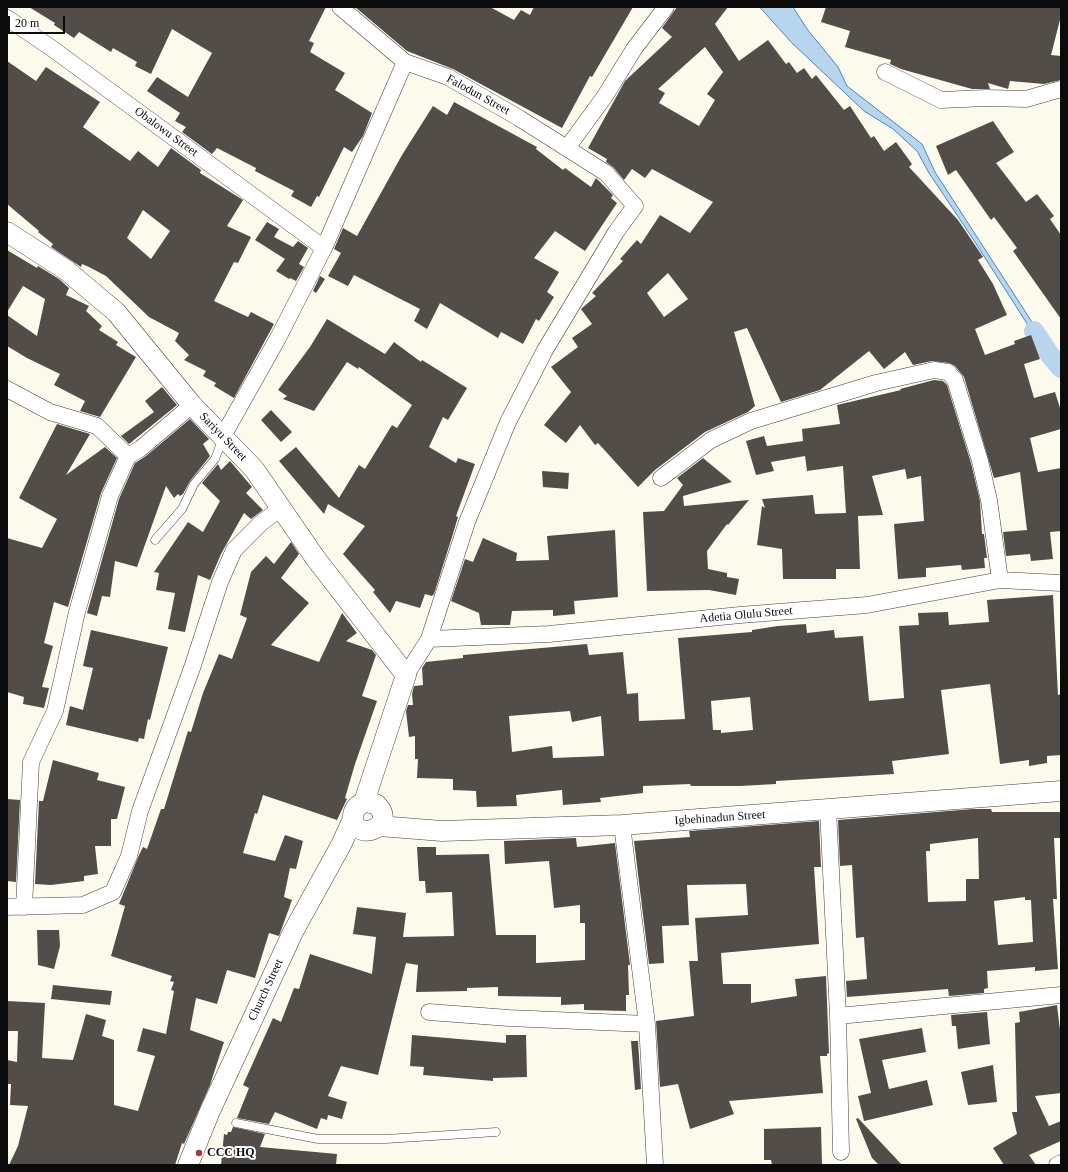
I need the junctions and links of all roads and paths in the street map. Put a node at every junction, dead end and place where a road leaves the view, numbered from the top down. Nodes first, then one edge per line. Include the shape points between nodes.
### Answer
1 (340, 7) edge
2 (666, 7) edge
3 (7, 18) edge
4 (405, 62) junction
5 (885, 72) dead end
6 (1061, 89) edge
7 (567, 148) junction
8 (7, 232) edge
9 (324, 248) junction
10 (7, 389) edge
11 (192, 404) junction
12 (223, 436) junction
13 (128, 456) junction
14 (661, 478) dead end
15 (280, 509) junction
16 (155, 540) dead end
17 (1000, 580) junction
18 (1061, 584) edge
19 (429, 639) junction
20 (406, 675) junction
21 (1061, 791) edge
22 (364, 802) junction
23 (828, 809) junction
24 (353, 819) junction
25 (622, 825) junction
26 (379, 826) junction
27 (24, 906) junction
28 (7, 907) edge
29 (1061, 995) edge
30 (429, 1012) dead end
31 (838, 1016) junction
32 (647, 1024) junction
33 (236, 1123) dead end
34 (496, 1132) dead end
35 (841, 1152) dead end
36 (1061, 1162) edge
37 (188, 1165) edge
38 (655, 1165) edge
39 (1057, 1165) edge

1 - 4 street, Falodun Street
2 - 7 street via 634,49 605,96
3 - 9 street, Obalowu Street
4 - 7 street, Falodun Street via 448,77
4 - 9 street
5 - 6 street via 941,100 1026,99
7 - 19 street, Falodun Street via 606,173 635,206 616,232 544,350 508,422 467,522
8 - 11 street, Sariyu Street via 66,270 116,312
9 - 12 street via 278,338
10 - 13 street via 50,412 96,426
11 - 12 street, Sariyu Street
11 - 13 street via 140,450
12 - 15 street, Sariyu Street via 254,469
12 - 16 lane via 215,458 194,484 182,509
13 - 27 street via 110,496 91,560 54,711 31,762
14 - 17 street via 711,440 751,421 876,383 934,370 948,372 955,380 980,461 989,500
15 - 20 street, Sariyu Street
15 - 27 street via 261,522 234,550 220,582 140,811 129,856 113,892 83,905
17 - 18 street, Adetia Olulu Street
17 - 19 street, Adetia Olulu Street via 867,605 548,634
19 - 20 street
20 - 22 street
21 - 23 street, Igbehinadun Street
22 - 24 street via 357,806
22 - 26 street via 376,804 380,808 382,821
23 - 25 street, Igbehinadun Street
23 - 31 street
24 - 26 street via 361,830 374,830
24 - 37 street, Church Street via 292,932
25 - 26 street, Igbehinadun Street via 442,831
25 - 32 street
27 - 28 street
29 - 31 street
30 - 32 street
31 - 35 street
32 - 38 street
33 - 34 lane via 318,1139 386,1139
36 - 39 street

